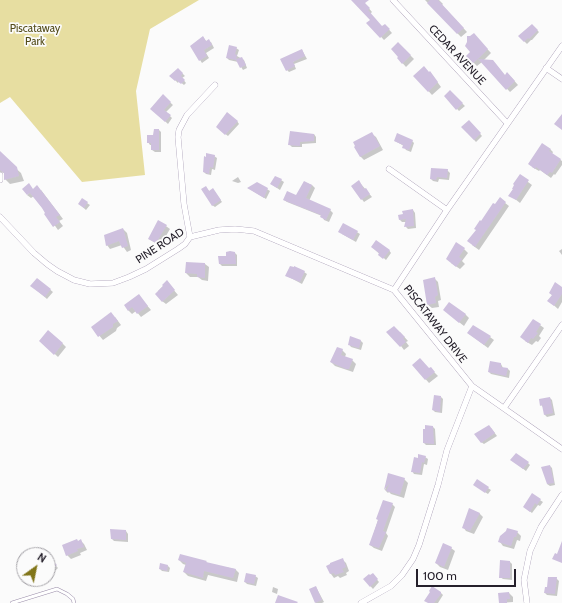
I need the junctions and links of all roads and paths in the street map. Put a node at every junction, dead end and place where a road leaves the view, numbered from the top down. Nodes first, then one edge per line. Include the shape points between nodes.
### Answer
1 (393, 0) edge
2 (562, 46) edge
3 (546, 68) junction
4 (562, 79) edge
5 (215, 85) dead end
6 (507, 123) junction
7 (389, 169) dead end
8 (0, 175) edge
9 (0, 180) edge
10 (447, 210) junction
11 (0, 217) edge
12 (190, 238) junction
13 (394, 290) junction
14 (562, 325) edge
15 (472, 386) junction
16 (504, 408) junction
17 (562, 449) edge
18 (562, 495) edge
19 (12, 603) edge
20 (74, 603) edge
21 (361, 603) edge
22 (526, 603) edge

1 - 6 street, CEDAR AVENUE
2 - 3 street, PISCATAWAY DRIVE
3 - 4 street
3 - 6 street, PISCATAWAY DRIVE
5 - 12 street via 187,115 179,130 184,204
6 - 10 street, PISCATAWAY DRIVE
7 - 10 street
8 - 9 street
10 - 13 street, PISCATAWAY DRIVE
11 - 12 street, PINE ROAD via 34,253 56,271 90,284 112,283 129,277 178,249
12 - 13 street, PINE ROAD via 219,230 254,231
13 - 15 street, PISCATAWAY DRIVE
14 - 16 street
15 - 16 street, PISCATAWAY DRIVE
15 - 21 street via 447,450 413,559 391,586
16 - 17 street, PISCATAWAY DRIVE
18 - 22 street via 541,527 530,551 524,580
19 - 20 lane via 57,589 67,594

